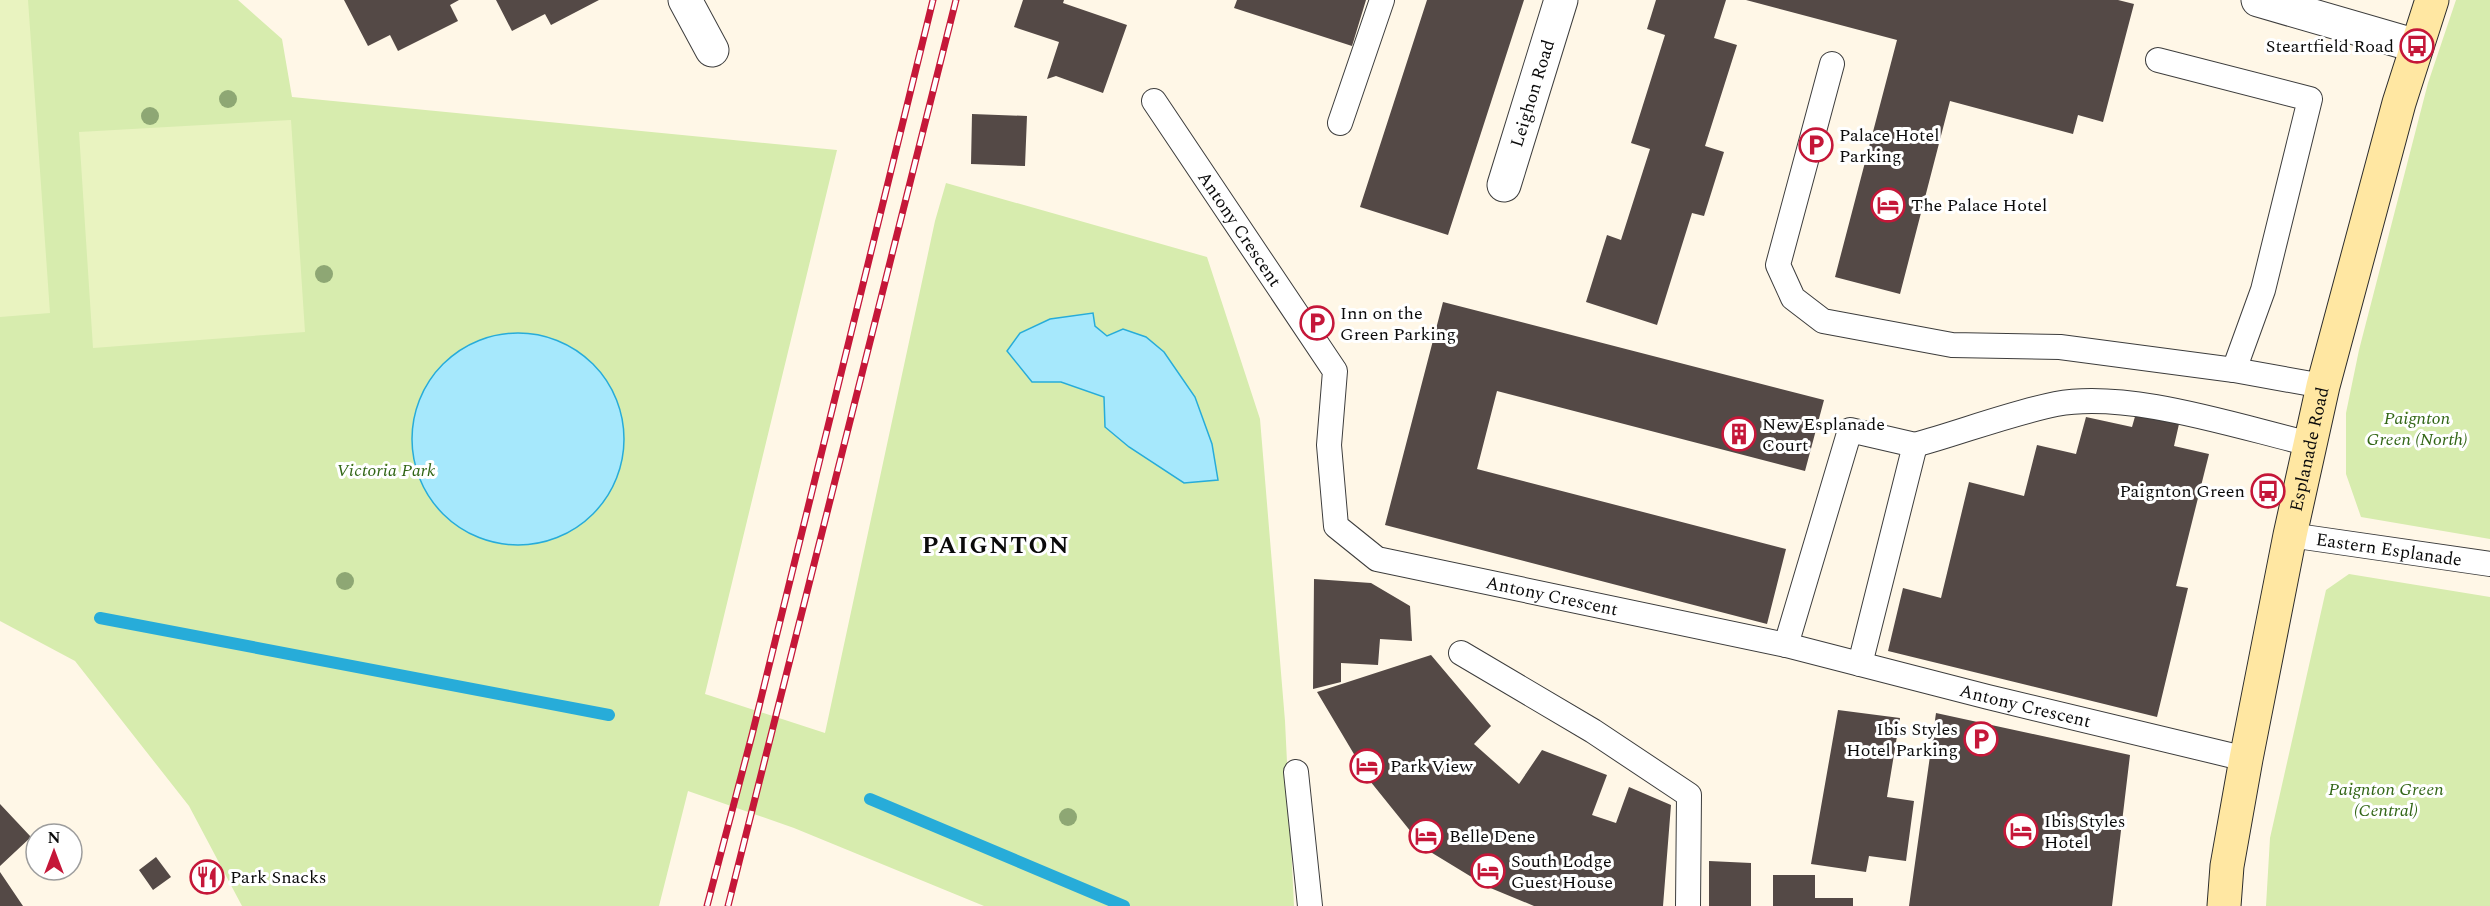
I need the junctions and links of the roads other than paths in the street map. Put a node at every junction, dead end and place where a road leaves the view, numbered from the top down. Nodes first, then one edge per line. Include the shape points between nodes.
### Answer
1 (685, 0) edge
2 (1382, 0) edge
3 (1560, 0) edge
4 (2258, 0) edge
5 (2432, 0) edge
6 (2417, 46) junction
7 (712, 50) dead end
8 (2158, 60) dead end
9 (1833, 64) dead end
10 (1154, 101) dead end
11 (1340, 123) dead end
12 (1504, 185) dead end
13 (2234, 370) junction
14 (2323, 386) junction
15 (2311, 444) junction
16 (1915, 445) junction
17 (2290, 535) junction
18 (2490, 564) edge
19 (1786, 645) junction
20 (1461, 653) dead end
21 (1860, 664) junction
22 (2246, 759) junction
23 (1296, 772) dead end
24 (1310, 906) edge
25 (1688, 906) edge
26 (2224, 906) edge

1 - 7 street
2 - 11 lane
3 - 12 street, Leighon Road
4 - 6 street
5 - 6 main road, Esplanade Road
6 - 14 main road, Esplanade Road
8 - 13 lane via 2310,99 2263,290
9 - 13 lane via 1778,265 1793,298 1823,321 1952,345 2060,346
10 - 19 lane, Antony Crescent via 1335,371 1329,445 1336,526 1377,559
13 - 14 lane
14 - 15 main road, Esplanade Road
15 - 16 lane via 2162,408 2104,401 2057,404
15 - 17 main road, Esplanade Road
16 - 19 lane via 1850,430
16 - 21 lane
17 - 18 lane, Eastern Esplanade
17 - 22 main road, Esplanade Road
19 - 21 lane, Antony Crescent
20 - 25 lane via 1593,731 1689,795
21 - 22 lane, Antony Crescent
22 - 26 main road, Esplanade Road
23 - 24 lane

